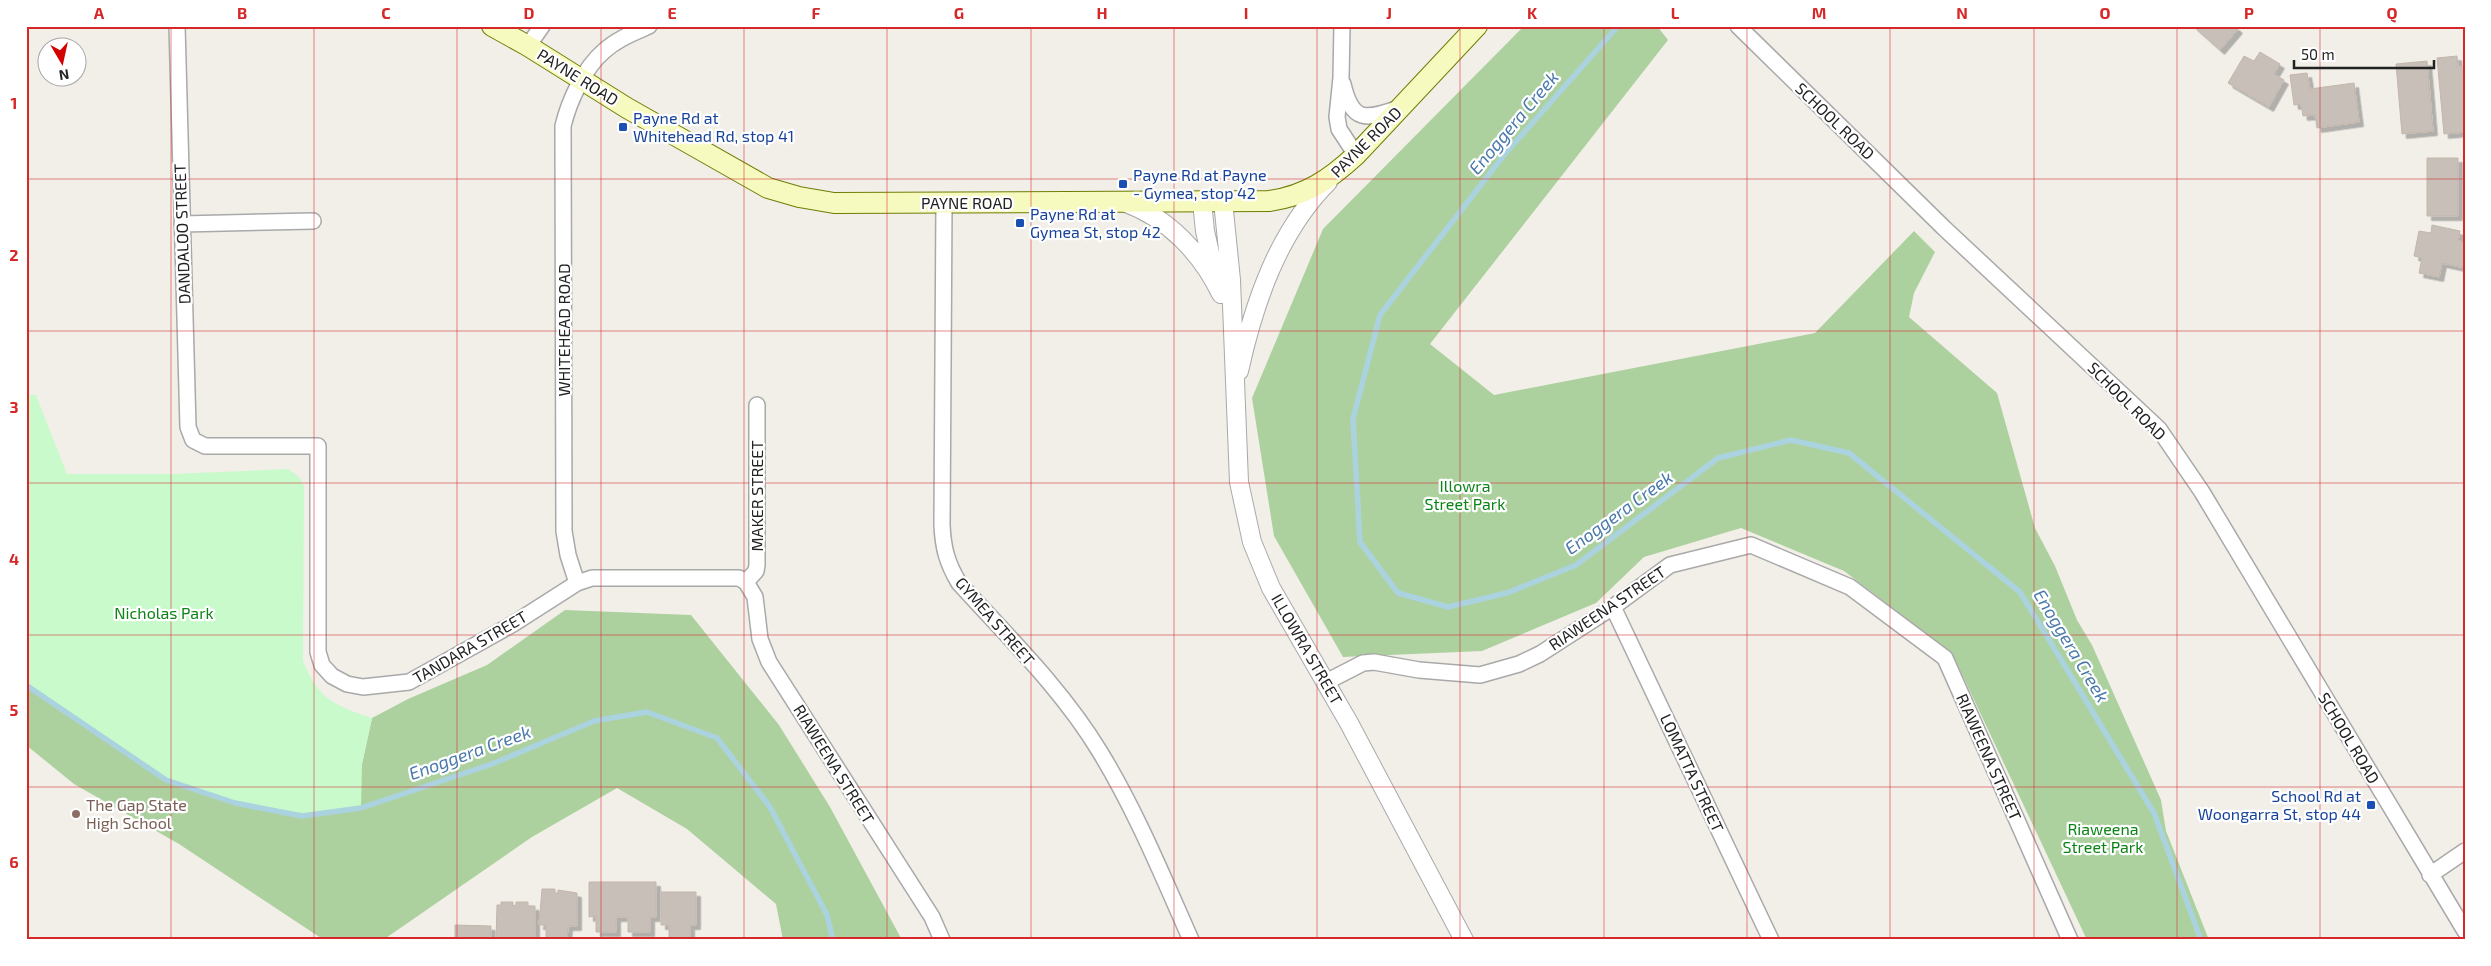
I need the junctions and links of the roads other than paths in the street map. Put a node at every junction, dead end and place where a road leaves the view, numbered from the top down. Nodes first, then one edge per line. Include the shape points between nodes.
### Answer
1 (177, 26) edge
2 (492, 26) edge
3 (542, 26) edge
4 (649, 26) edge
5 (1342, 26) edge
6 (1477, 26) edge
7 (1738, 26) edge
8 (528, 46) junction
9 (1341, 78) junction
10 (582, 80) junction
11 (1401, 108) junction
12 (1356, 156) junction
13 (1335, 175) junction
14 (1122, 202) junction
15 (1202, 202) junction
16 (1223, 202) junction
17 (944, 203) junction
18 (313, 221) dead end
19 (182, 224) junction
20 (1221, 294) junction
21 (1232, 334) junction
22 (1235, 391) junction
23 (757, 406) dead end
24 (318, 446) joint
25 (746, 582) junction
26 (577, 583) junction
27 (1613, 607) junction
28 (1326, 682) junction
29 (2465, 851) edge
30 (2430, 875) junction
31 (2465, 931) edge
32 (942, 940) edge
33 (1191, 940) edge
34 (1464, 940) edge
35 (1771, 940) edge
36 (2070, 940) edge

1 - 19 street, DANDALOO STREET
2 - 8 main road, PAYNE ROAD
3 - 8 street
4 - 10 street, WHITEHEAD ROAD via 602,52
5 - 9 street
6 - 11 main road, PAYNE ROAD
7 - 30 street, SCHOOL ROAD via 1944,228 2159,429 2202,492
8 - 10 main road, PAYNE ROAD
9 - 11 street via 1348,103 1358,114 1370,117
9 - 12 street via 1339,129
10 - 17 main road, PAYNE ROAD via 768,188 834,203
10 - 26 street, WHITEHEAD ROAD via 569,102 563,126 564,531
11 - 12 main road, PAYNE ROAD
12 - 13 main road, PAYNE ROAD
13 - 16 main road, PAYNE ROAD via 1310,191 1289,199
13 - 22 street via 1303,208 1278,252 1265,283
14 - 15 main road, PAYNE ROAD
14 - 17 main road, PAYNE ROAD
14 - 20 street via 1143,209 1176,234 1202,261
15 - 16 main road, PAYNE ROAD
15 - 20 street, ILLOWRA STREET via 1211,261
16 - 21 street, ILLOWRA STREET
17 - 33 street, GYMEA STREET via 942,545 948,564 959,583 1060,694 1100,752 1141,830
18 - 19 street
19 - 24 street, DANDALOO STREET via 188,427 193,440 205,446
20 - 21 street, ILLOWRA STREET
21 - 22 street, ILLOWRA STREET
22 - 28 street, ILLOWRA STREET via 1239,482 1252,542 1271,588
23 - 25 street, MAKER STREET via 757,565
24 - 26 street, TANDARA STREET via 318,652 322,665 339,681 363,687 409,682 513,624
25 - 26 street, TANDARA STREET via 728,577 606,577
25 - 32 street, RIAWEENA STREET via 755,597 760,639 769,662 932,917
27 - 28 street, RIAWEENA STREET via 1540,654 1501,670 1480,675 1363,662
27 - 35 street, LOMATTA STREET
27 - 36 street, RIAWEENA STREET via 1670,565 1751,545 1850,587 1945,658
28 - 34 street, ILLOWRA STREET
29 - 30 street
30 - 31 street, SCHOOL ROAD

